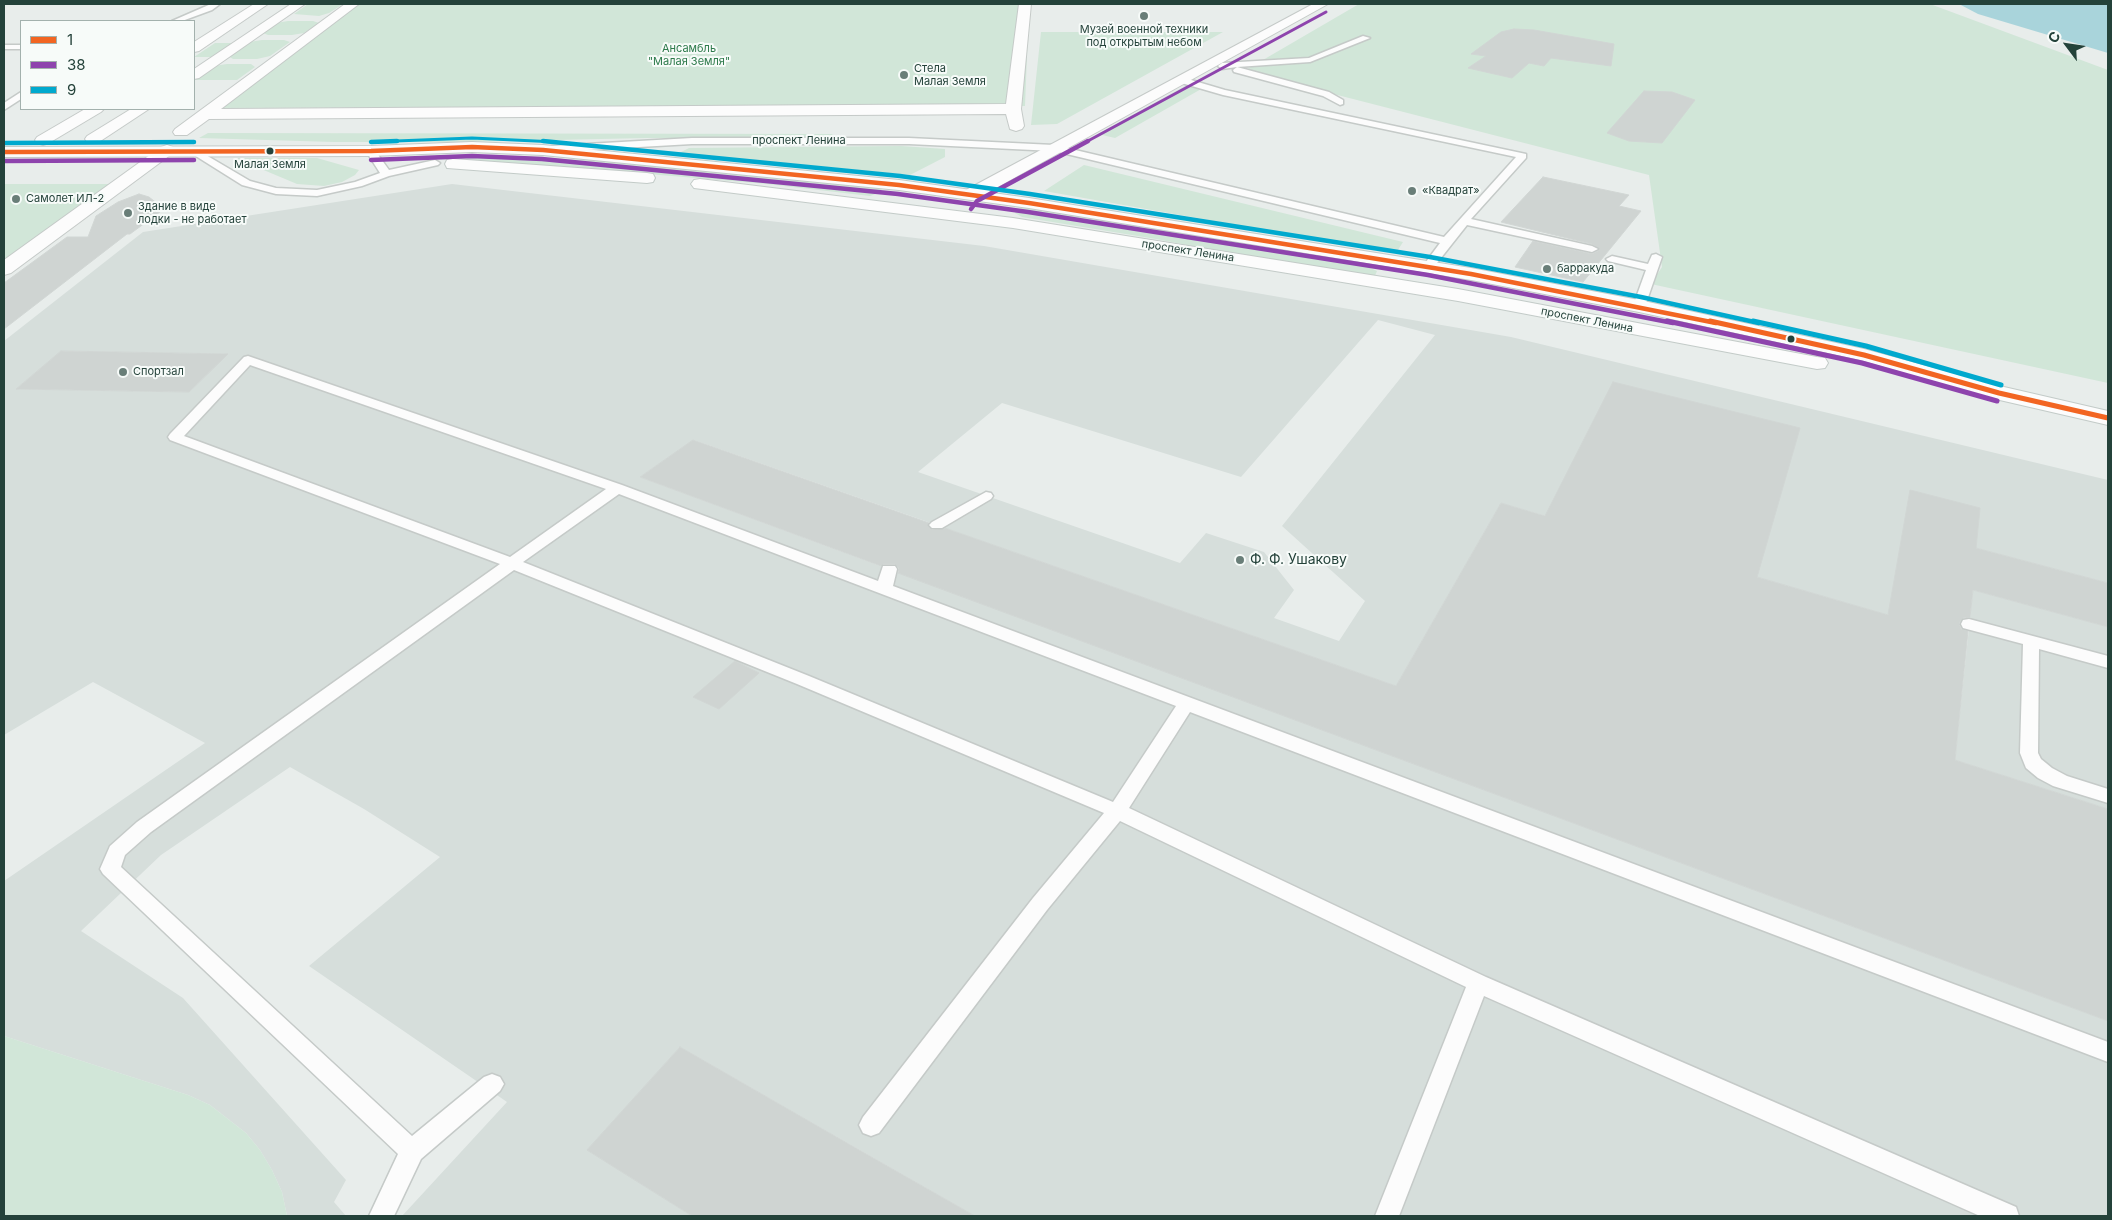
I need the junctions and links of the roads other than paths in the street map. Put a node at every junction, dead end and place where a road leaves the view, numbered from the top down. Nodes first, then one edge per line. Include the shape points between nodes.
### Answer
1 (216, 4) edge
2 (262, 4) edge
3 (299, 4) edge
4 (353, 4) edge
5 (1024, 4) edge
6 (1322, 4) edge
7 (179, 20) edge
8 (1366, 38) dead end
9 (20, 47) edge
10 (195, 47) edge
11 (4, 48) edge
12 (1218, 64) junction
13 (195, 74) edge
14 (1181, 80) junction
15 (20, 96) edge
16 (1340, 102) dead end
17 (4, 108) edge
18 (94, 110) edge
19 (139, 110) edge
20 (1013, 110) junction
21 (204, 114) junction
22 (1016, 128) dead end
23 (181, 132) dead end
24 (93, 139) dead end
25 (43, 140) dead end
26 (1054, 148) junction
27 (167, 150) junction
28 (544, 150) junction
29 (194, 151) junction
30 (371, 151) junction
31 (4, 152) edge
32 (434, 163) junction
33 (386, 174) junction
34 (899, 185) junction
35 (972, 194) junction
36 (1029, 202) junction
37 (876, 205) junction
38 (911, 209) junction
39 (976, 217) junction
40 (1464, 222) junction
41 (1013, 223) junction
42 (1446, 241) junction
43 (1592, 249) dead end
44 (1612, 259) dead end
45 (1428, 266) junction
46 (4, 269) edge
47 (1639, 306) junction
48 (1999, 393) junction
49 (2108, 418) edge
50 (618, 488) junction
51 (986, 496) dead end
52 (937, 526) dead end
53 (511, 563) junction
54 (889, 569) dead end
55 (884, 590) junction
56 (1970, 624) dead end
57 (2031, 641) junction
58 (2108, 662) edge
59 (1187, 703) junction
60 (2108, 796) edge
61 (1116, 811) junction
62 (1478, 982) junction
63 (2108, 1052) edge
64 (492, 1084) dead end
65 (871, 1125) dead end
66 (412, 1151) junction
67 (381, 1216) edge
68 (1387, 1216) edge
69 (2007, 1216) edge

1 - 7 lane
2 - 10 street
3 - 13 street
4 - 21 street
5 - 20 street
6 - 12 street
8 - 12 lane via 1310,60
9 - 11 lane
12 - 14 street
12 - 16 lane via 1326,94
14 - 26 street
14 - 40 lane via 1232,94 1523,156
15 - 17 lane
18 - 25 street
19 - 24 street
20 - 21 street
20 - 22 street
21 - 23 street
26 - 28 lane, проспект Ленина via 909,141 692,141
26 - 35 street
26 - 42 lane, проспект Ленина
27 - 29 street, проспект Ленина
27 - 31 street, проспект Ленина
27 - 46 street
28 - 30 street, проспект Ленина via 472,147
28 - 34 street, проспект Ленина
29 - 30 street, проспект Ленина
29 - 33 lane via 246,183 276,191 316,193
30 - 32 street, проспект Ленина
30 - 33 lane
32 - 33 lane
32 - 37 street, проспект Ленина via 664,180
34 - 35 street, проспект Ленина
34 - 37 street via 903,191 900,197
35 - 36 street, проспект Ленина
35 - 38 street via 945,204
35 - 39 street via 963,206
36 - 41 street via 1010,211
36 - 45 street, проспект Ленина
37 - 38 street, проспект Ленина
38 - 39 street, проспект Ленина
39 - 41 street, проспект Ленина
40 - 42 lane
40 - 43 lane
41 - 48 street, проспект Ленина via 1458,295 1864,372
42 - 45 lane
44 - 47 lane via 1654,263
45 - 47 street, проспект Ленина
47 - 48 street, проспект Ленина via 1864,355
48 - 49 street, проспект Ленина
50 - 53 lane
50 - 53 lane via 248,360 175,437
50 - 55 lane
51 - 52 lane
53 - 61 lane
53 - 66 lane via 144,827 117,851 110,869
54 - 55 lane
55 - 59 lane
56 - 57 lane
57 - 58 lane
57 - 60 lane via 2029,753 2033,763 2060,781
59 - 61 lane
59 - 63 lane
61 - 62 lane
61 - 65 lane via 1040,904
62 - 68 lane
62 - 69 lane
64 - 66 lane
66 - 67 lane

